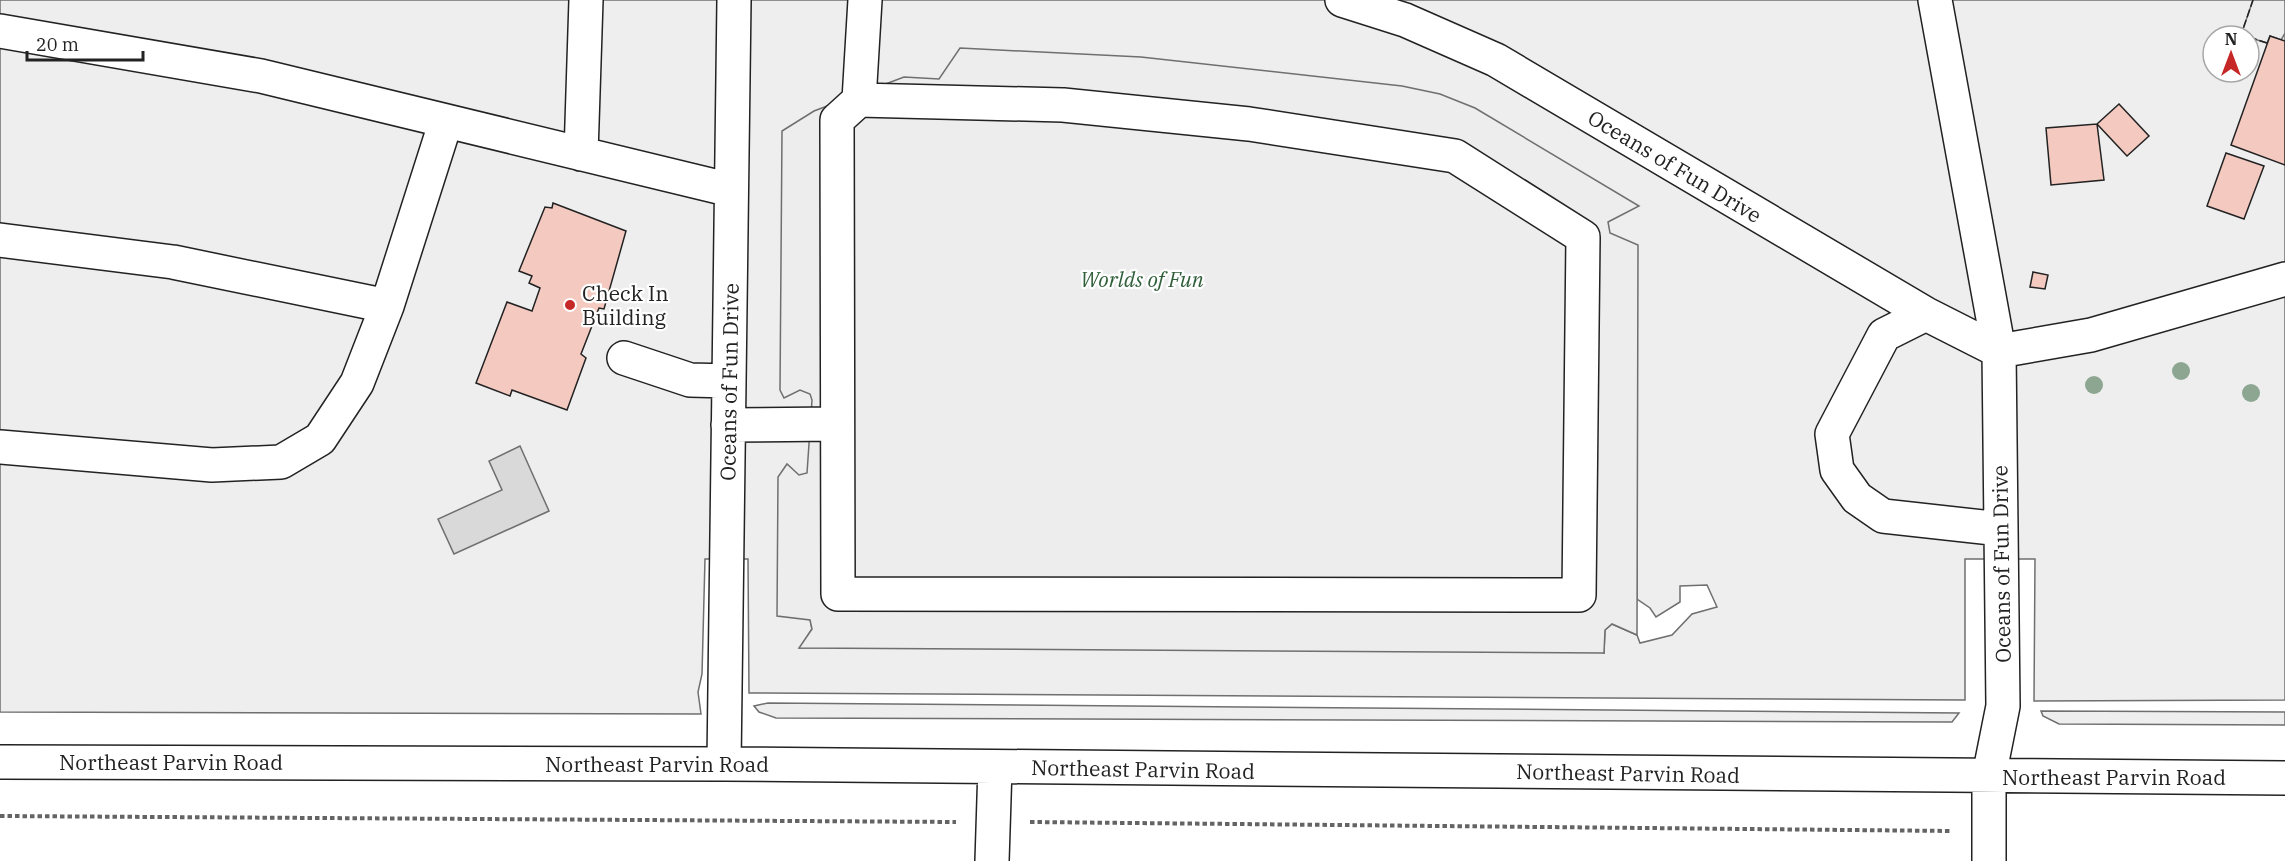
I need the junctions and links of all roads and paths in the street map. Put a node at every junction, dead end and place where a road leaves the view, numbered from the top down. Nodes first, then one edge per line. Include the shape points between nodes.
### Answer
1 (586, 0) edge
2 (734, 0) edge
3 (865, 0) edge
4 (1342, 0) edge
5 (1935, 0) edge
6 (0, 31) edge
7 (859, 100) junction
8 (446, 121) junction
9 (581, 154) junction
10 (731, 190) junction
11 (0, 240) edge
12 (2285, 279) edge
13 (387, 306) junction
14 (1926, 314) junction
15 (1999, 351) junction
16 (624, 358) dead end
17 (729, 381) junction
18 (836, 424) junction
19 (728, 425) junction
20 (0, 447) edge
21 (2001, 529) junction
22 (0, 762) edge
23 (724, 764) junction
24 (995, 767) junction
25 (1989, 776) junction
26 (2285, 778) edge
27 (992, 861) edge
28 (1989, 861) edge

1 - 9 street
2 - 10 street, Oceans of Fun Drive
3 - 7 street
4 - 14 street, Oceans of Fun Drive via 1405,20 1496,60
5 - 15 street, Oceans of Fun Drive
6 - 8 street via 261,76
7 - 18 street via 837,120
7 - 18 street via 1064,105 1249,124 1455,156 1583,237 1579,595 838,594
8 - 9 street
8 - 13 street
9 - 10 street
10 - 17 street, Oceans of Fun Drive
11 - 13 street via 173,262
12 - 15 street via 2091,335
13 - 20 street via 357,383 320,439 281,462 212,465
14 - 15 street, Oceans of Fun Drive
14 - 21 street via 1884,335 1832,434 1837,470 1857,498 1883,516
15 - 21 street, Oceans of Fun Drive
16 - 17 street via 690,380
17 - 19 street, Oceans of Fun Drive
18 - 19 street
19 - 23 street, Oceans of Fun Drive
21 - 25 street, Oceans of Fun Drive via 2002,706
22 - 23 street, Northeast Parvin Road
23 - 24 street, Northeast Parvin Road
24 - 25 street, Northeast Parvin Road
24 - 27 street
25 - 26 street, Northeast Parvin Road
25 - 28 street, Oceans of Fun Drive

